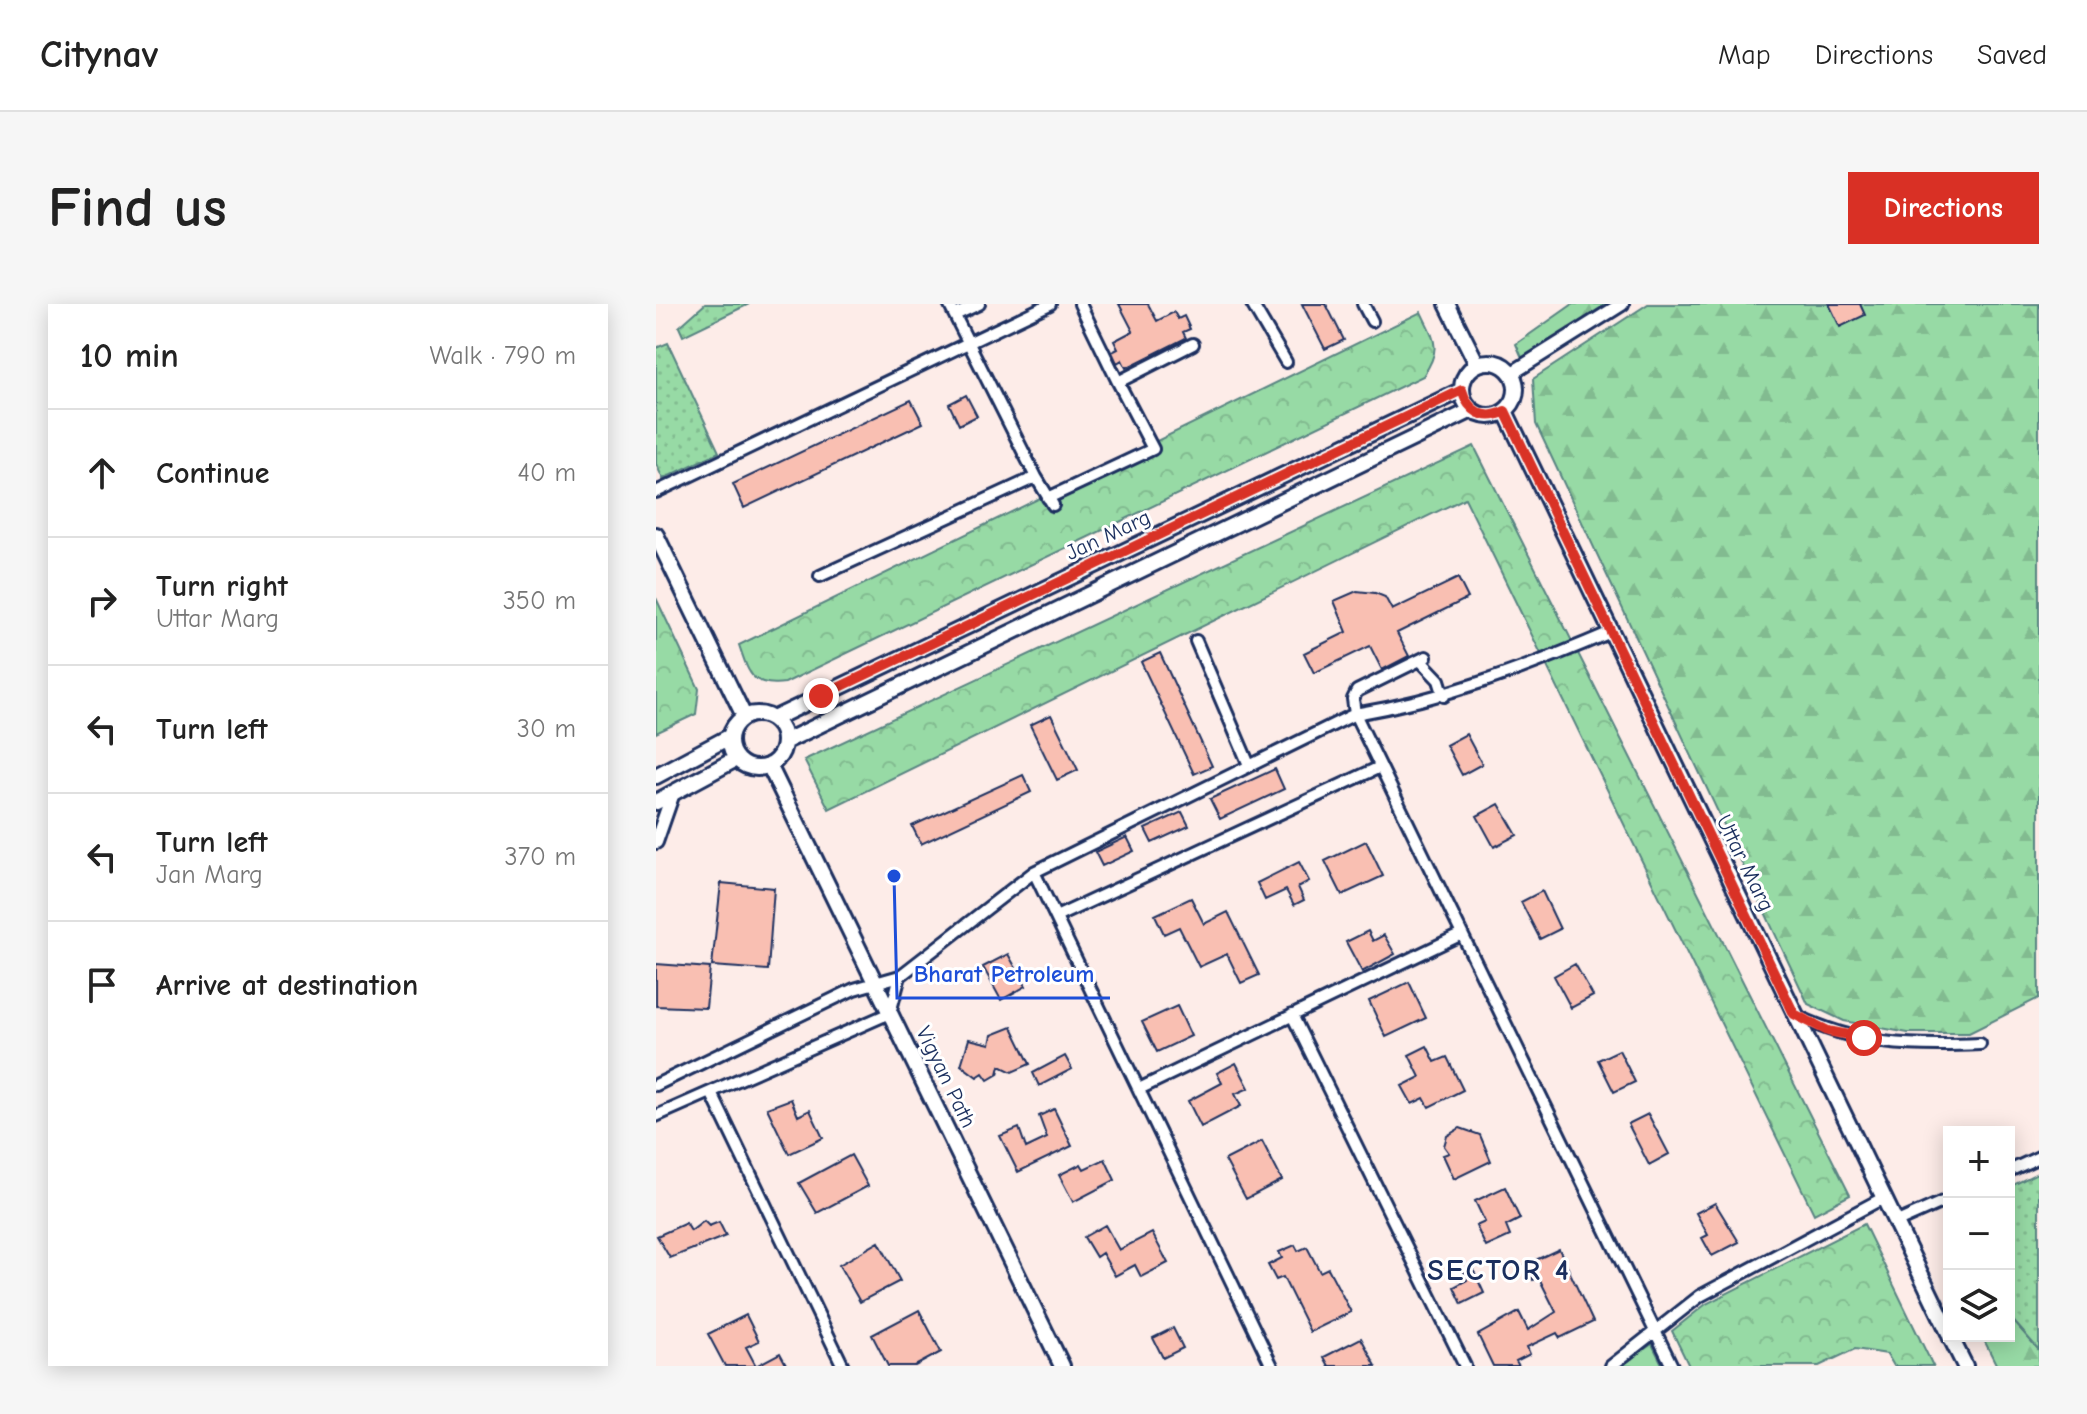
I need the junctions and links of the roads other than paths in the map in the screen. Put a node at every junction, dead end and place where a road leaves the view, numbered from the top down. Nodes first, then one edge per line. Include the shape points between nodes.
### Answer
1 (949, 304) edge
2 (979, 304) edge
3 (1050, 304) edge
4 (1080, 304) edge
5 (1252, 304) edge
6 (1363, 304) edge
7 (1447, 304) edge
8 (1622, 304) edge
9 (955, 315) junction
10 (1372, 321) dead end
11 (969, 344) junction
12 (1193, 344) dead end
13 (1286, 362) dead end
14 (1477, 364) junction
15 (1512, 373) junction
16 (1118, 382) junction
17 (1462, 390) junction
18 (1472, 410) junction
19 (1505, 411) junction
20 (1036, 477) junction
21 (656, 492) edge
22 (656, 535) edge
23 (820, 576) dead end
24 (1611, 632) junction
25 (1196, 641) dead end
26 (1444, 696) junction
27 (1355, 714) junction
28 (744, 716) junction
29 (773, 719) junction
30 (729, 737) junction
31 (784, 742) junction
32 (736, 759) junction
33 (769, 765) junction
34 (1249, 765) junction
35 (1380, 767) junction
36 (656, 776) edge
37 (673, 793) junction
38 (656, 802) edge
39 (656, 842) edge
40 (1034, 872) junction
41 (1056, 917) junction
42 (1462, 934) junction
43 (900, 976) junction
44 (876, 981) junction
45 (890, 1013) junction
46 (1794, 1014) junction
47 (1292, 1015) junction
48 (1980, 1044) dead end
49 (656, 1085) edge
50 (1139, 1089) junction
51 (711, 1092) junction
52 (656, 1116) edge
53 (2039, 1157) edge
54 (2015, 1168) edge
55 (1883, 1198) junction
56 (1943, 1202) edge
57 (1895, 1223) junction
58 (1943, 1321) edge
59 (1655, 1330) junction
60 (1953, 1342) edge
61 (843, 1366) edge
62 (1062, 1366) edge
63 (1272, 1366) edge
64 (1465, 1366) edge
65 (1611, 1366) edge
66 (1672, 1366) edge
67 (1965, 1366) edge

1 - 9 street
2 - 9 street
3 - 11 street
4 - 16 street
5 - 13 street
6 - 10 street
7 - 14 main road
8 - 15 street
9 - 11 street
11 - 20 street
11 - 21 street
12 - 16 street
14 - 15 main road via 1497,362
14 - 17 main road via 1463,380
15 - 19 main road via 1515,397
16 - 20 street via 1153,449 1050,502
17 - 18 main road
17 - 29 main road, Jan Marg
18 - 19 main road via 1491,416
18 - 31 main road, Jan Marg
19 - 24 main road, Uttar Marg
20 - 23 street
22 - 28 main road
24 - 26 street
24 - 46 main road, Uttar Marg
25 - 34 street
26 - 27 street
26 - 27 street via 1423,658 1357,691
27 - 34 street
27 - 35 street
28 - 29 main road
28 - 30 main road
29 - 31 main road
30 - 32 main road
30 - 36 main road
31 - 33 main road via 781,754
32 - 33 main road via 749,767
32 - 37 main road
33 - 44 main road, Vigyan Path
34 - 40 street
35 - 41 street
35 - 42 street
37 - 38 main road
37 - 39 street
40 - 41 street
40 - 43 street
41 - 50 street
42 - 47 street
42 - 59 street
43 - 44 street
43 - 45 street
44 - 45 main road, Vigyan Path
44 - 49 street
45 - 51 street
45 - 62 main road, Vigyan Path
46 - 48 street via 1828,1031 1911,1047
46 - 55 main road, Uttar Marg
47 - 50 street
47 - 64 street
50 - 63 street
51 - 52 street
51 - 61 street
53 - 54 street
55 - 57 main road, Uttar Marg
55 - 59 street via 1700,1296
56 - 57 street
57 - 58 main road, Uttar Marg
59 - 65 street
59 - 66 street
60 - 67 main road, Uttar Marg

